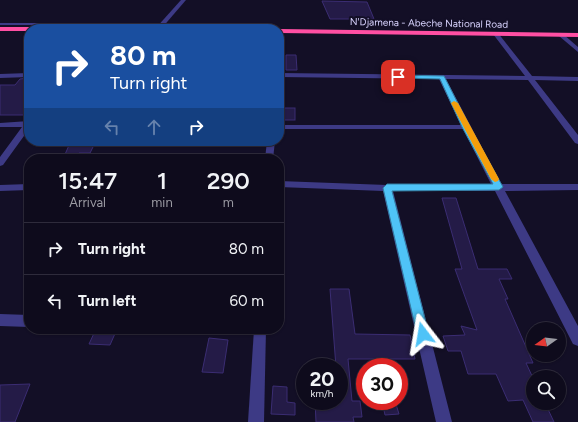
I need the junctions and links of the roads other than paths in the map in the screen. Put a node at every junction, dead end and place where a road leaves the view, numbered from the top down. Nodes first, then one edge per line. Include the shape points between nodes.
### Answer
1 (184, 0) edge
2 (0, 24) edge
3 (24, 24) edge
4 (24, 24) edge
5 (89, 24) edge
6 (162, 24) edge
7 (0, 29) edge
8 (24, 29) edge
9 (284, 31) edge
10 (496, 34) junction
11 (561, 35) junction
12 (578, 35) edge
13 (578, 50) edge
14 (24, 75) edge
15 (284, 75) edge
16 (0, 76) edge
17 (442, 78) junction
18 (530, 79) junction
19 (578, 80) edge
20 (24, 124) edge
21 (0, 125) edge
22 (284, 127) edge
23 (466, 127) junction
24 (569, 130) junction
25 (578, 130) edge
26 (24, 131) edge
27 (578, 141) edge
28 (0, 163) edge
29 (284, 184) edge
30 (24, 187) edge
31 (499, 187) junction
32 (0, 188) edge
33 (387, 188) junction
34 (578, 188) edge
35 (0, 320) edge
36 (24, 321) edge
37 (260, 334) edge
38 (578, 339) edge
39 (256, 422) edge
40 (444, 422) edge

1 - 6 street
2 - 4 lane
3 - 5 lane
7 - 8 highway
9 - 10 highway, N'Djamena - Abeche National Road
10 - 11 highway, N'Djamena - Abeche National Road
10 - 18 street
11 - 12 highway, N'Djamena - Abeche National Road
11 - 13 street
14 - 16 street
15 - 17 street
17 - 18 street
17 - 23 street
18 - 19 street
18 - 24 street
20 - 21 street
22 - 23 street
23 - 31 street
24 - 25 street
24 - 27 street
26 - 28 street
29 - 33 street
30 - 32 street
31 - 33 street
31 - 34 street
31 - 38 street
33 - 40 street
35 - 36 street
37 - 39 street

